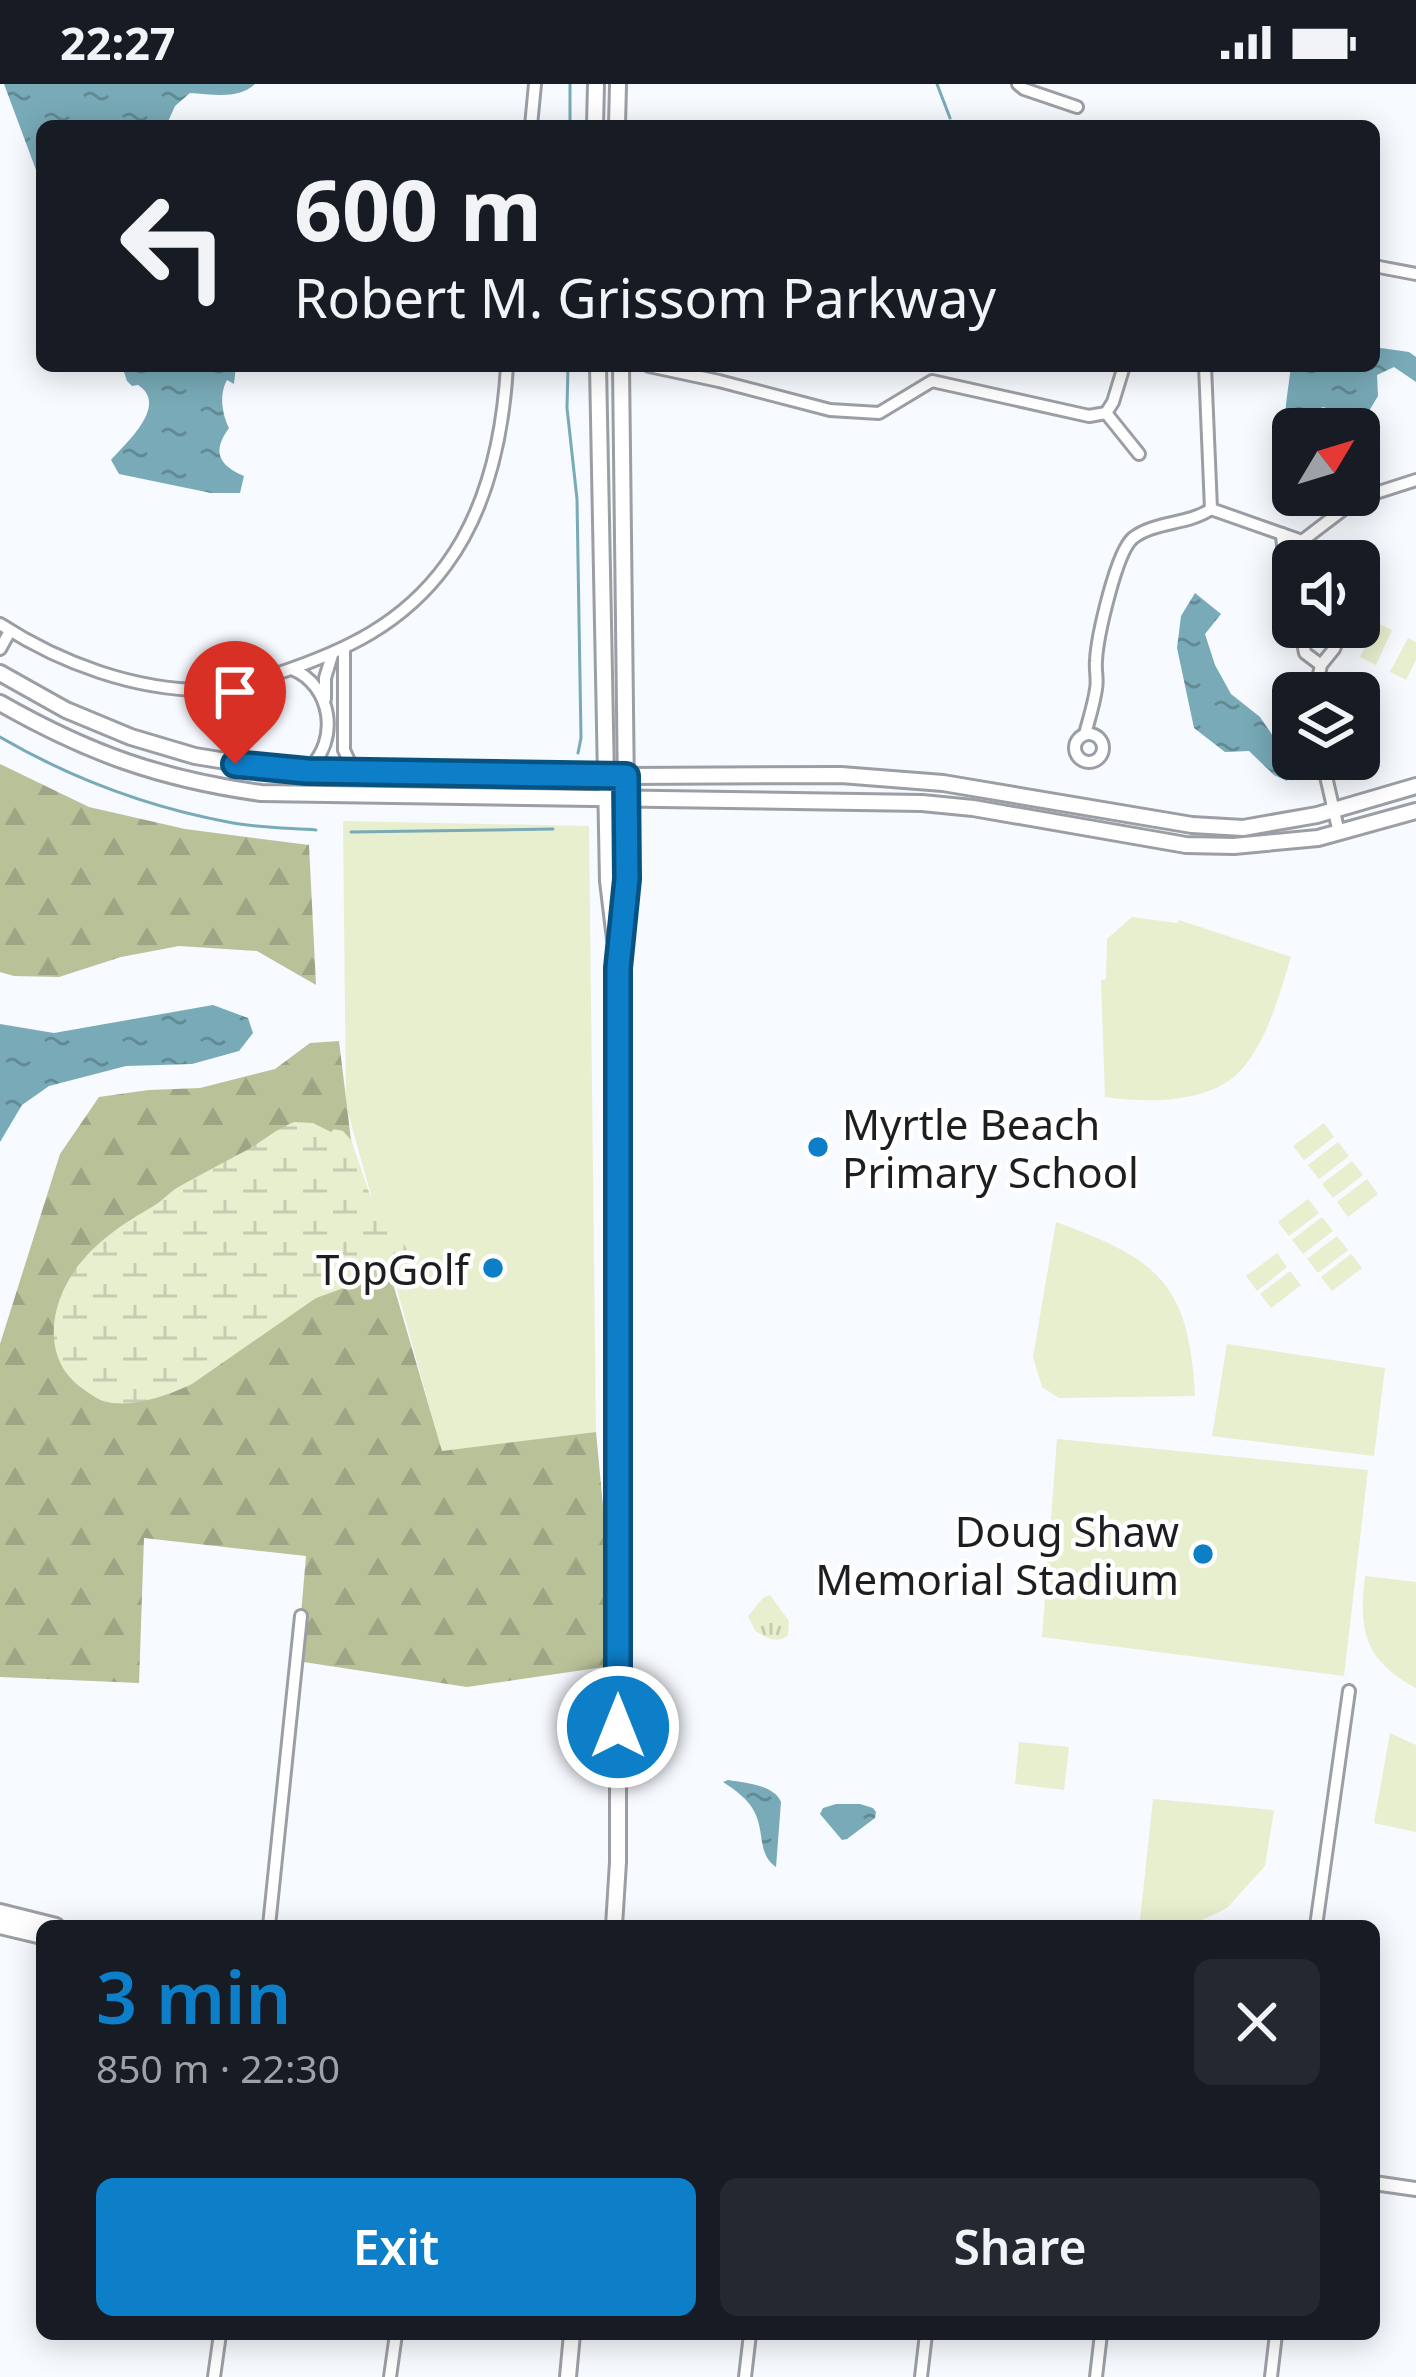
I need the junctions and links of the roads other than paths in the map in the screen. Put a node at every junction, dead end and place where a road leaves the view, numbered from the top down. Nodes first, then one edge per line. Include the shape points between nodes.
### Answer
1 (535, 84) edge
2 (596, 84) edge
3 (618, 84) edge
4 (1018, 84) edge
5 (1077, 107) dead end
6 (532, 120) edge
7 (595, 120) edge
8 (617, 120) edge
9 (1380, 267) edge
10 (1416, 274) edge
11 (507, 372) edge
12 (598, 372) edge
13 (621, 372) edge
14 (677, 372) edge
15 (930, 372) edge
16 (1122, 372) edge
17 (1205, 372) edge
18 (932, 381) junction
19 (1106, 412) junction
20 (1139, 454) dead end
21 (1416, 480) edge
22 (1211, 509) junction
23 (1282, 534) junction
24 (1282, 540) edge
25 (1299, 540) edge
26 (1303, 540) edge
27 (5, 627) edge
28 (1304, 648) edge
29 (1334, 648) edge
30 (0, 649) edge
31 (338, 652) junction
32 (1321, 665) junction
33 (292, 669) junction
34 (1321, 672) edge
35 (0, 673) edge
36 (0, 703) edge
37 (325, 703) junction
38 (1085, 734) dead end
39 (307, 771) junction
40 (362, 772) junction
41 (606, 774) junction
42 (626, 776) junction
43 (1326, 780) edge
44 (1416, 786) edge
45 (606, 797) junction
46 (626, 798) junction
47 (1333, 810) junction
48 (1416, 811) edge
49 (1339, 833) junction
50 (618, 968) junction
51 (301, 1616) dead end
52 (1349, 1691) dead end
53 (0, 1912) edge
54 (270, 1920) edge
55 (614, 1920) edge
56 (1317, 1920) edge
57 (36, 1921) edge
58 (0, 1926) edge
59 (36, 1935) edge
60 (1380, 2184) edge
61 (1416, 2188) edge
62 (219, 2340) edge
63 (394, 2340) edge
64 (571, 2340) edge
65 (749, 2340) edge
66 (925, 2340) edge
67 (1100, 2340) edge
68 (1275, 2340) edge
69 (214, 2377) edge
70 (390, 2377) edge
71 (568, 2377) edge
72 (745, 2377) edge
73 (921, 2377) edge
74 (1096, 2377) edge
75 (1271, 2377) edge

1 - 6 street
2 - 7 main road
3 - 8 main road
4 - 5 street
9 - 10 street
11 - 31 street via 492,465 467,531 416,598
12 - 41 main road
13 - 42 main road
14 - 18 street via 830,410 879,413
15 - 18 street
16 - 19 street
17 - 22 street
18 - 19 street via 1089,416
19 - 20 street
21 - 26 street via 1357,499
22 - 23 street
22 - 38 street via 1149,530 1123,549
23 - 24 street
23 - 25 street
27 - 30 street
27 - 33 street via 103,673 186,689 240,686
28 - 32 street
29 - 32 street
31 - 33 street
31 - 37 street
31 - 40 street via 344,750
32 - 34 street
33 - 37 street via 307,675
35 - 39 main road via 131,737 195,756
36 - 45 main road via 104,755 220,788 297,796
37 - 39 street via 326,744
39 - 40 main road
40 - 41 main road
41 - 42 main road
41 - 45 main road
42 - 46 main road
42 - 47 main road via 944,783 1243,828
43 - 47 street
44 - 47 main road
45 - 46 main road
45 - 50 main road
46 - 49 main road via 922,803 1186,845
46 - 50 main road
47 - 49 street
48 - 49 main road
50 - 55 main road
51 - 54 street
52 - 56 street
53 - 57 main road
58 - 59 main road
60 - 61 street
62 - 69 street
63 - 70 street
64 - 71 main road
65 - 72 street
66 - 73 street
67 - 74 street
68 - 75 street

